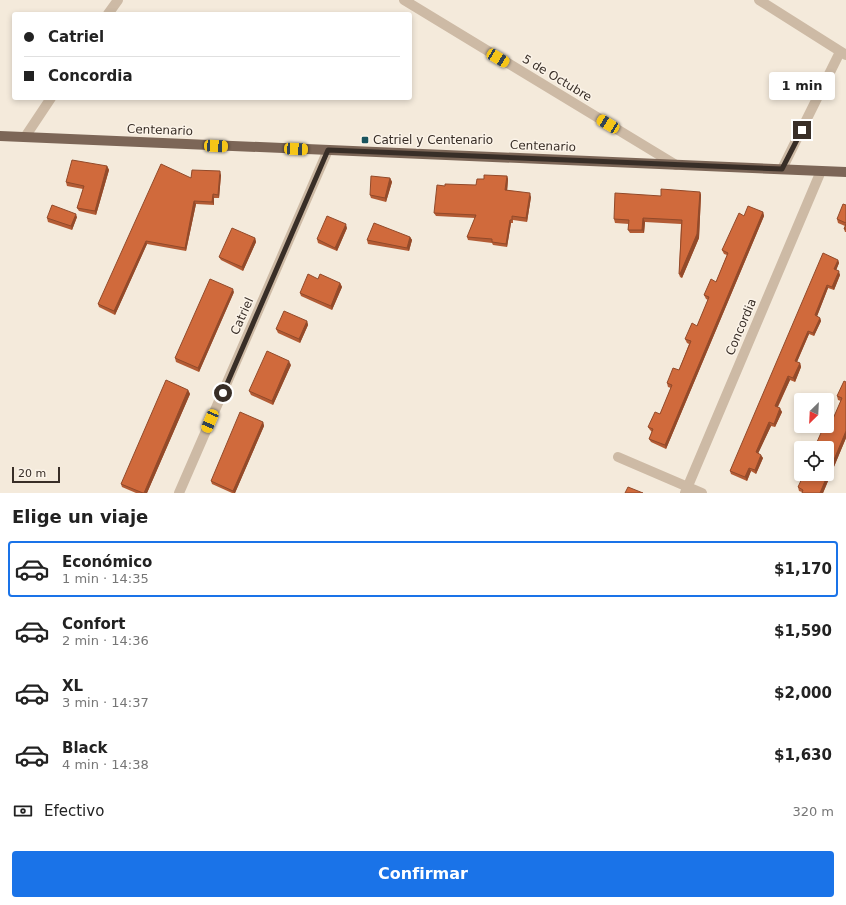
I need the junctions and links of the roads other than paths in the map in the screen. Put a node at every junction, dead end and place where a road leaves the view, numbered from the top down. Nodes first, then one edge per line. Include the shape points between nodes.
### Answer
1 (118, 0) edge
2 (404, 0) edge
3 (759, 0) edge
4 (419, 4) edge
5 (109, 12) edge
6 (843, 54) edge
7 (50, 100) edge
8 (0, 136) edge
9 (25, 138) junction
10 (328, 150) junction
11 (676, 165) junction
12 (782, 169) junction
13 (821, 171) junction
14 (846, 172) edge
15 (618, 458) dead end
16 (686, 490) edge
17 (179, 493) edge
18 (702, 493) edge

1 - 5 street
2 - 4 street, 5 de Octubre
3 - 6 street
4 - 11 street, 5 de Octubre
6 - 12 street
7 - 9 street
8 - 9 main road, Centenario
9 - 10 main road, Centenario
10 - 11 main road, Centenario
10 - 17 street, Catriel
11 - 12 main road, Centenario
12 - 13 main road, Centenario
13 - 14 main road, Centenario
13 - 16 street, Concordia
15 - 16 street
16 - 18 street

